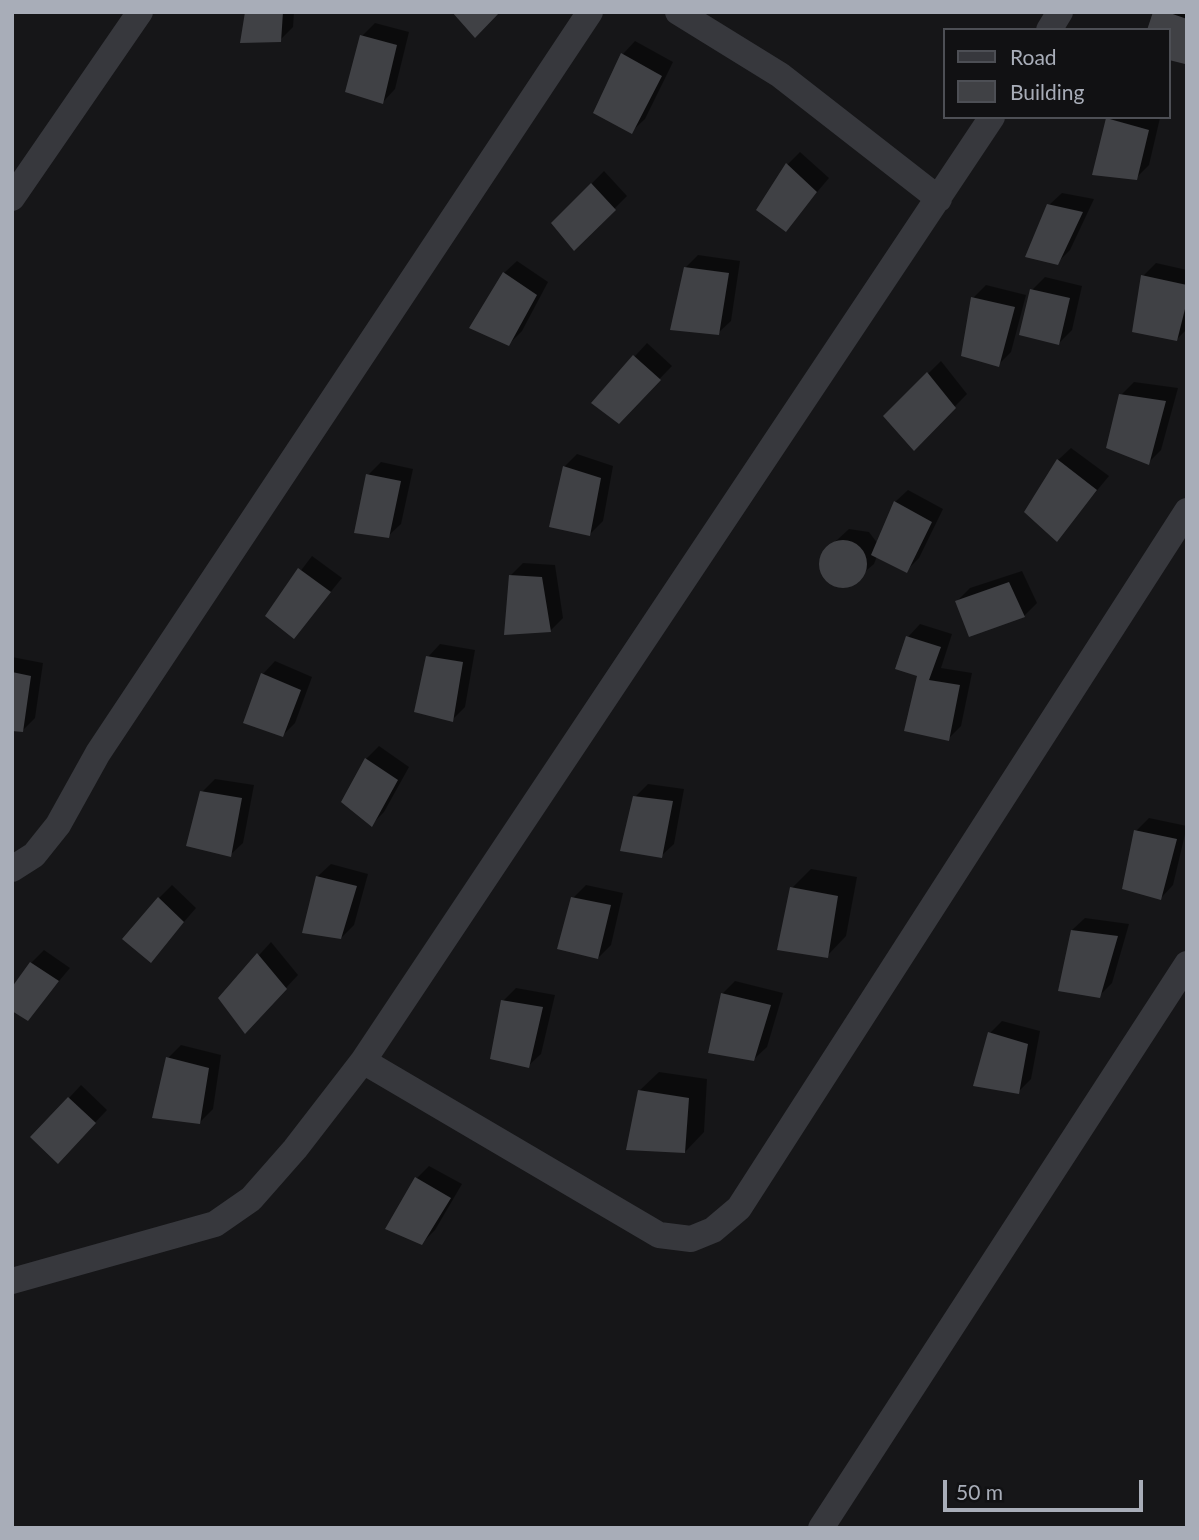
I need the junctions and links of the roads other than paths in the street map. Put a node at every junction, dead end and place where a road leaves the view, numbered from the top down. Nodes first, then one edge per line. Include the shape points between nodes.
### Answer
1 (140, 12) edge
2 (590, 12) edge
3 (678, 12) edge
4 (1060, 12) edge
5 (1050, 28) edge
6 (991, 119) edge
7 (12, 198) edge
8 (939, 199) junction
9 (1187, 511) edge
10 (12, 869) edge
11 (1187, 964) edge
12 (363, 1061) junction
13 (12, 1281) edge
14 (821, 1528) edge

1 - 7 street
2 - 10 street via 98,753 58,825 34,855
3 - 8 street via 780,75
4 - 5 street
6 - 8 street
8 - 12 street
9 - 12 street via 739,1208 713,1230 691,1239 659,1235
11 - 14 street
12 - 13 street via 251,1199 215,1224

